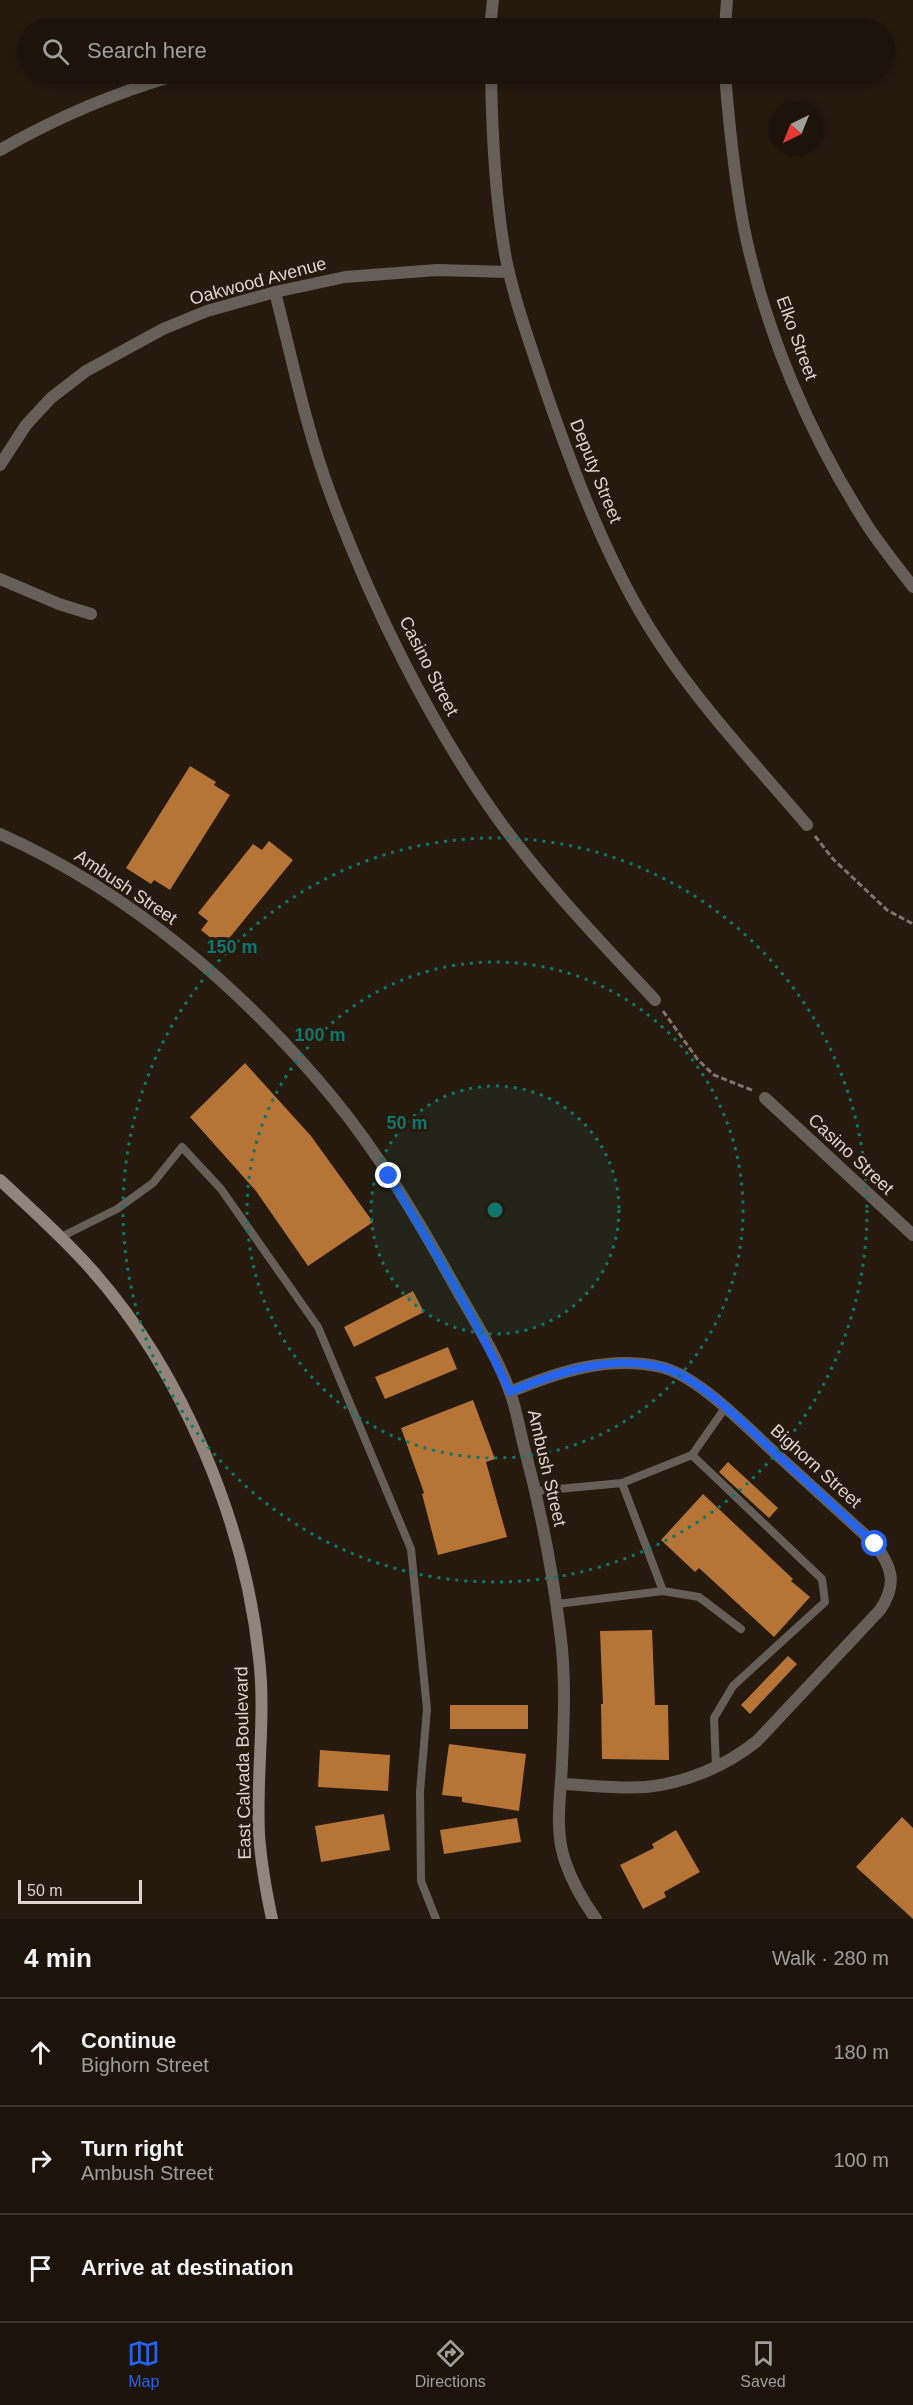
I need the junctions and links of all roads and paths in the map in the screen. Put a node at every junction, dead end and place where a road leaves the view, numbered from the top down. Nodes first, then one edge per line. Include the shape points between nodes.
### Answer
1 (493, 0) edge
2 (727, 0) edge
3 (491, 18) edge
4 (726, 18) edge
5 (145, 84) edge
6 (491, 84) edge
7 (726, 84) edge
8 (0, 150) edge
9 (509, 272) junction
10 (275, 292) junction
11 (0, 465) edge
12 (0, 579) edge
13 (913, 587) edge
14 (91, 614) dead end
15 (807, 825) joint
16 (0, 834) edge
17 (913, 924) edge
18 (655, 1000) joint
19 (765, 1098) joint
20 (0, 1180) edge
21 (913, 1235) edge
22 (61, 1237) junction
23 (510, 1392) junction
24 (724, 1408) junction
25 (692, 1455) junction
26 (622, 1483) junction
27 (537, 1491) junction
28 (663, 1591) junction
29 (557, 1604) junction
30 (741, 1629) dead end
31 (716, 1767) junction
32 (561, 1784) junction
33 (272, 1919) edge
34 (436, 1919) edge
35 (596, 1919) edge

1 - 3 street
2 - 4 street
5 - 8 street via 41,127
6 - 9 street, Deputy Street via 492,130
7 - 13 street, Elko Street via 730,146 743,224 788,372 853,502
9 - 10 street, Oakwood Avenue via 437,270 345,277
9 - 15 street, Deputy Street via 570,460 619,573 658,641 708,709
10 - 11 street, Oakwood Avenue via 163,328 86,371 51,398 26,425
10 - 18 street, Casino Street via 329,492 410,673 497,817 550,887
12 - 14 street
15 - 17 path via 833,859 879,903
16 - 23 street, Ambush Street via 115,897 256,1012 288,1047 335,1100 389,1176 441,1262
18 - 19 path via 714,1075
19 - 21 street, Casino Street
20 - 22 main road, East Calvada Boulevard
22 - 33 main road, East Calvada Boulevard via 115,1297 153,1350 202,1447 231,1526 260,1658 259,1834
22 - 34 lane via 117,1209 153,1183 182,1147 221,1189 318,1327 411,1549 427,1709 420,1792 421,1881
23 - 24 street, Bighorn Street via 579,1368 631,1363 662,1368 689,1379
23 - 27 street, Ambush Street
24 - 25 lane
24 - 31 street, Bighorn Street via 875,1544 890,1570 891,1588 880,1610 757,1741
25 - 26 lane
25 - 31 lane via 822,1579 825,1602 733,1686 714,1718
26 - 27 lane
26 - 28 lane
27 - 29 street, Ambush Street
28 - 29 lane
28 - 30 lane via 699,1597
29 - 32 street, Ambush Street via 562,1646
31 - 32 street, Bighorn Street via 645,1787
32 - 35 street, Ambush Street via 558,1824 564,1860 582,1900

